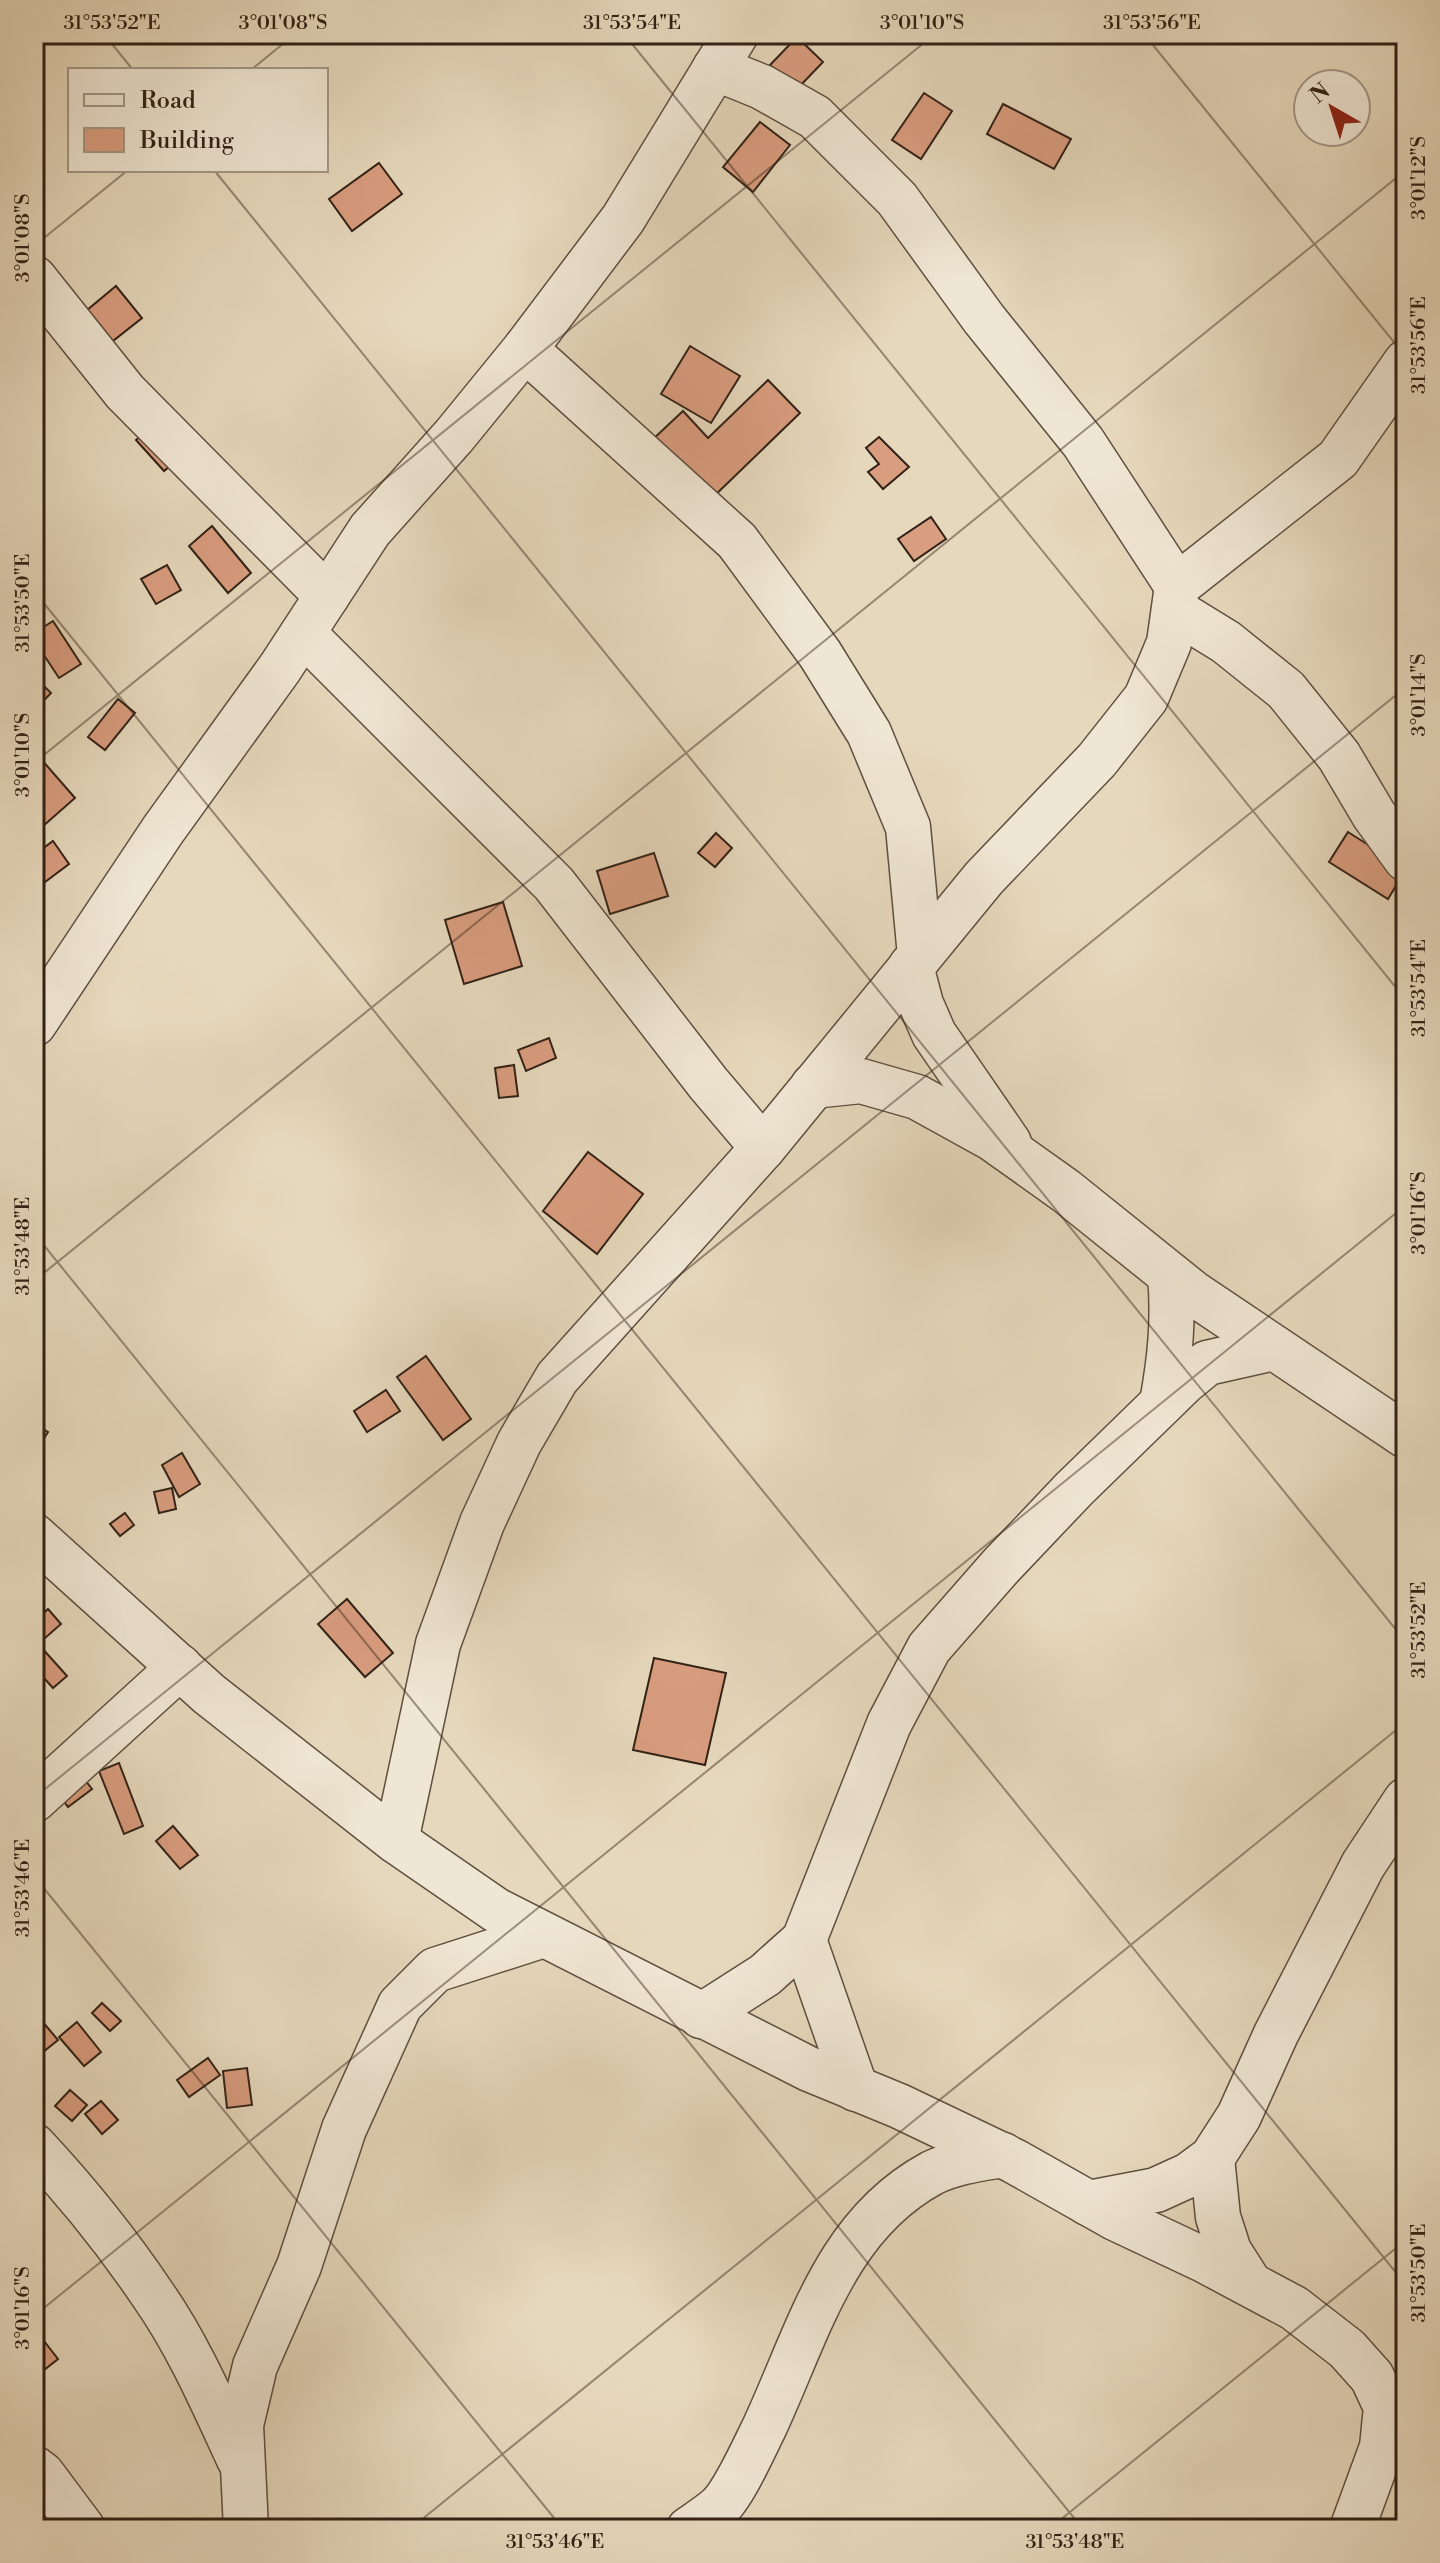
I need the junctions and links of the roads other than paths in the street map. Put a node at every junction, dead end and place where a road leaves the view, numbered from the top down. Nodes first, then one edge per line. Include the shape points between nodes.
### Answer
1 (726, 51) edge
2 (34, 278) edge
3 (525, 349) junction
4 (1406, 362) edge
5 (327, 596) junction
6 (1175, 598) junction
7 (303, 633) junction
8 (1406, 859) edge
9 (915, 961) junction
10 (34, 1024) edge
11 (813, 1086) junction
12 (763, 1148) junction
13 (1016, 1155) junction
14 (1170, 1275) junction
15 (1274, 1348) junction
16 (1162, 1403) junction
17 (1406, 1436) edge
18 (34, 1536) edge
19 (180, 1667) junction
20 (34, 1800) edge
21 (1406, 1800) edge
22 (396, 1841) junction
23 (544, 1935) junction
24 (804, 1940) junction
25 (701, 2016) junction
26 (856, 2089) junction
27 (34, 2146) edge
28 (1003, 2155) junction
29 (1212, 2158) junction
30 (1088, 2203) junction
31 (1250, 2284) junction
32 (1394, 2452) edge
33 (34, 2468) edge
34 (243, 2468) junction
35 (83, 2529) edge
36 (246, 2529) edge
37 (689, 2529) edge
38 (1352, 2529) edge

1 - 3 street via 623,219
1 - 6 street via 762,87 815,117 897,199 1083,442
2 - 5 street via 125,392
3 - 5 street via 370,530
3 - 9 street via 737,541 820,654 869,733 908,827
4 - 6 street via 1338,459
5 - 7 street
6 - 8 street via 1286,690 1339,756
6 - 9 street via 1169,643 1146,698 1097,760 984,878
7 - 10 street
7 - 12 street via 554,884
9 - 11 street
9 - 13 street via 921,1004 934,1034
11 - 12 street
11 - 13 street via 861,1081 917,1097
12 - 22 street via 557,1378 519,1443 482,1523 438,1644
13 - 14 street
14 - 15 street
14 - 16 street via 1171,1350
15 - 16 street via 1207,1363
15 - 17 street
16 - 24 street via 1021,1545 929,1648 889,1724
18 - 19 street
19 - 20 street
19 - 22 street
21 - 29 street via 1363,1865 1239,2116
22 - 23 street via 496,1910
23 - 25 street
23 - 34 street via 435,1970 400,2005 344,2129 299,2266 255,2366 241,2425
24 - 25 street via 765,1975
24 - 26 street
25 - 26 street
26 - 28 street
27 - 34 street via 155,2296 202,2379
28 - 30 street
28 - 37 street via 932,2173 884,2208 855,2238 817,2304 752,2452 721,2506
29 - 30 street via 1156,2190
29 - 31 street via 1218,2217 1229,2251
30 - 31 street
31 - 32 street via 1294,2308 1372,2377 1386,2407
32 - 38 street
33 - 35 street
34 - 36 street

